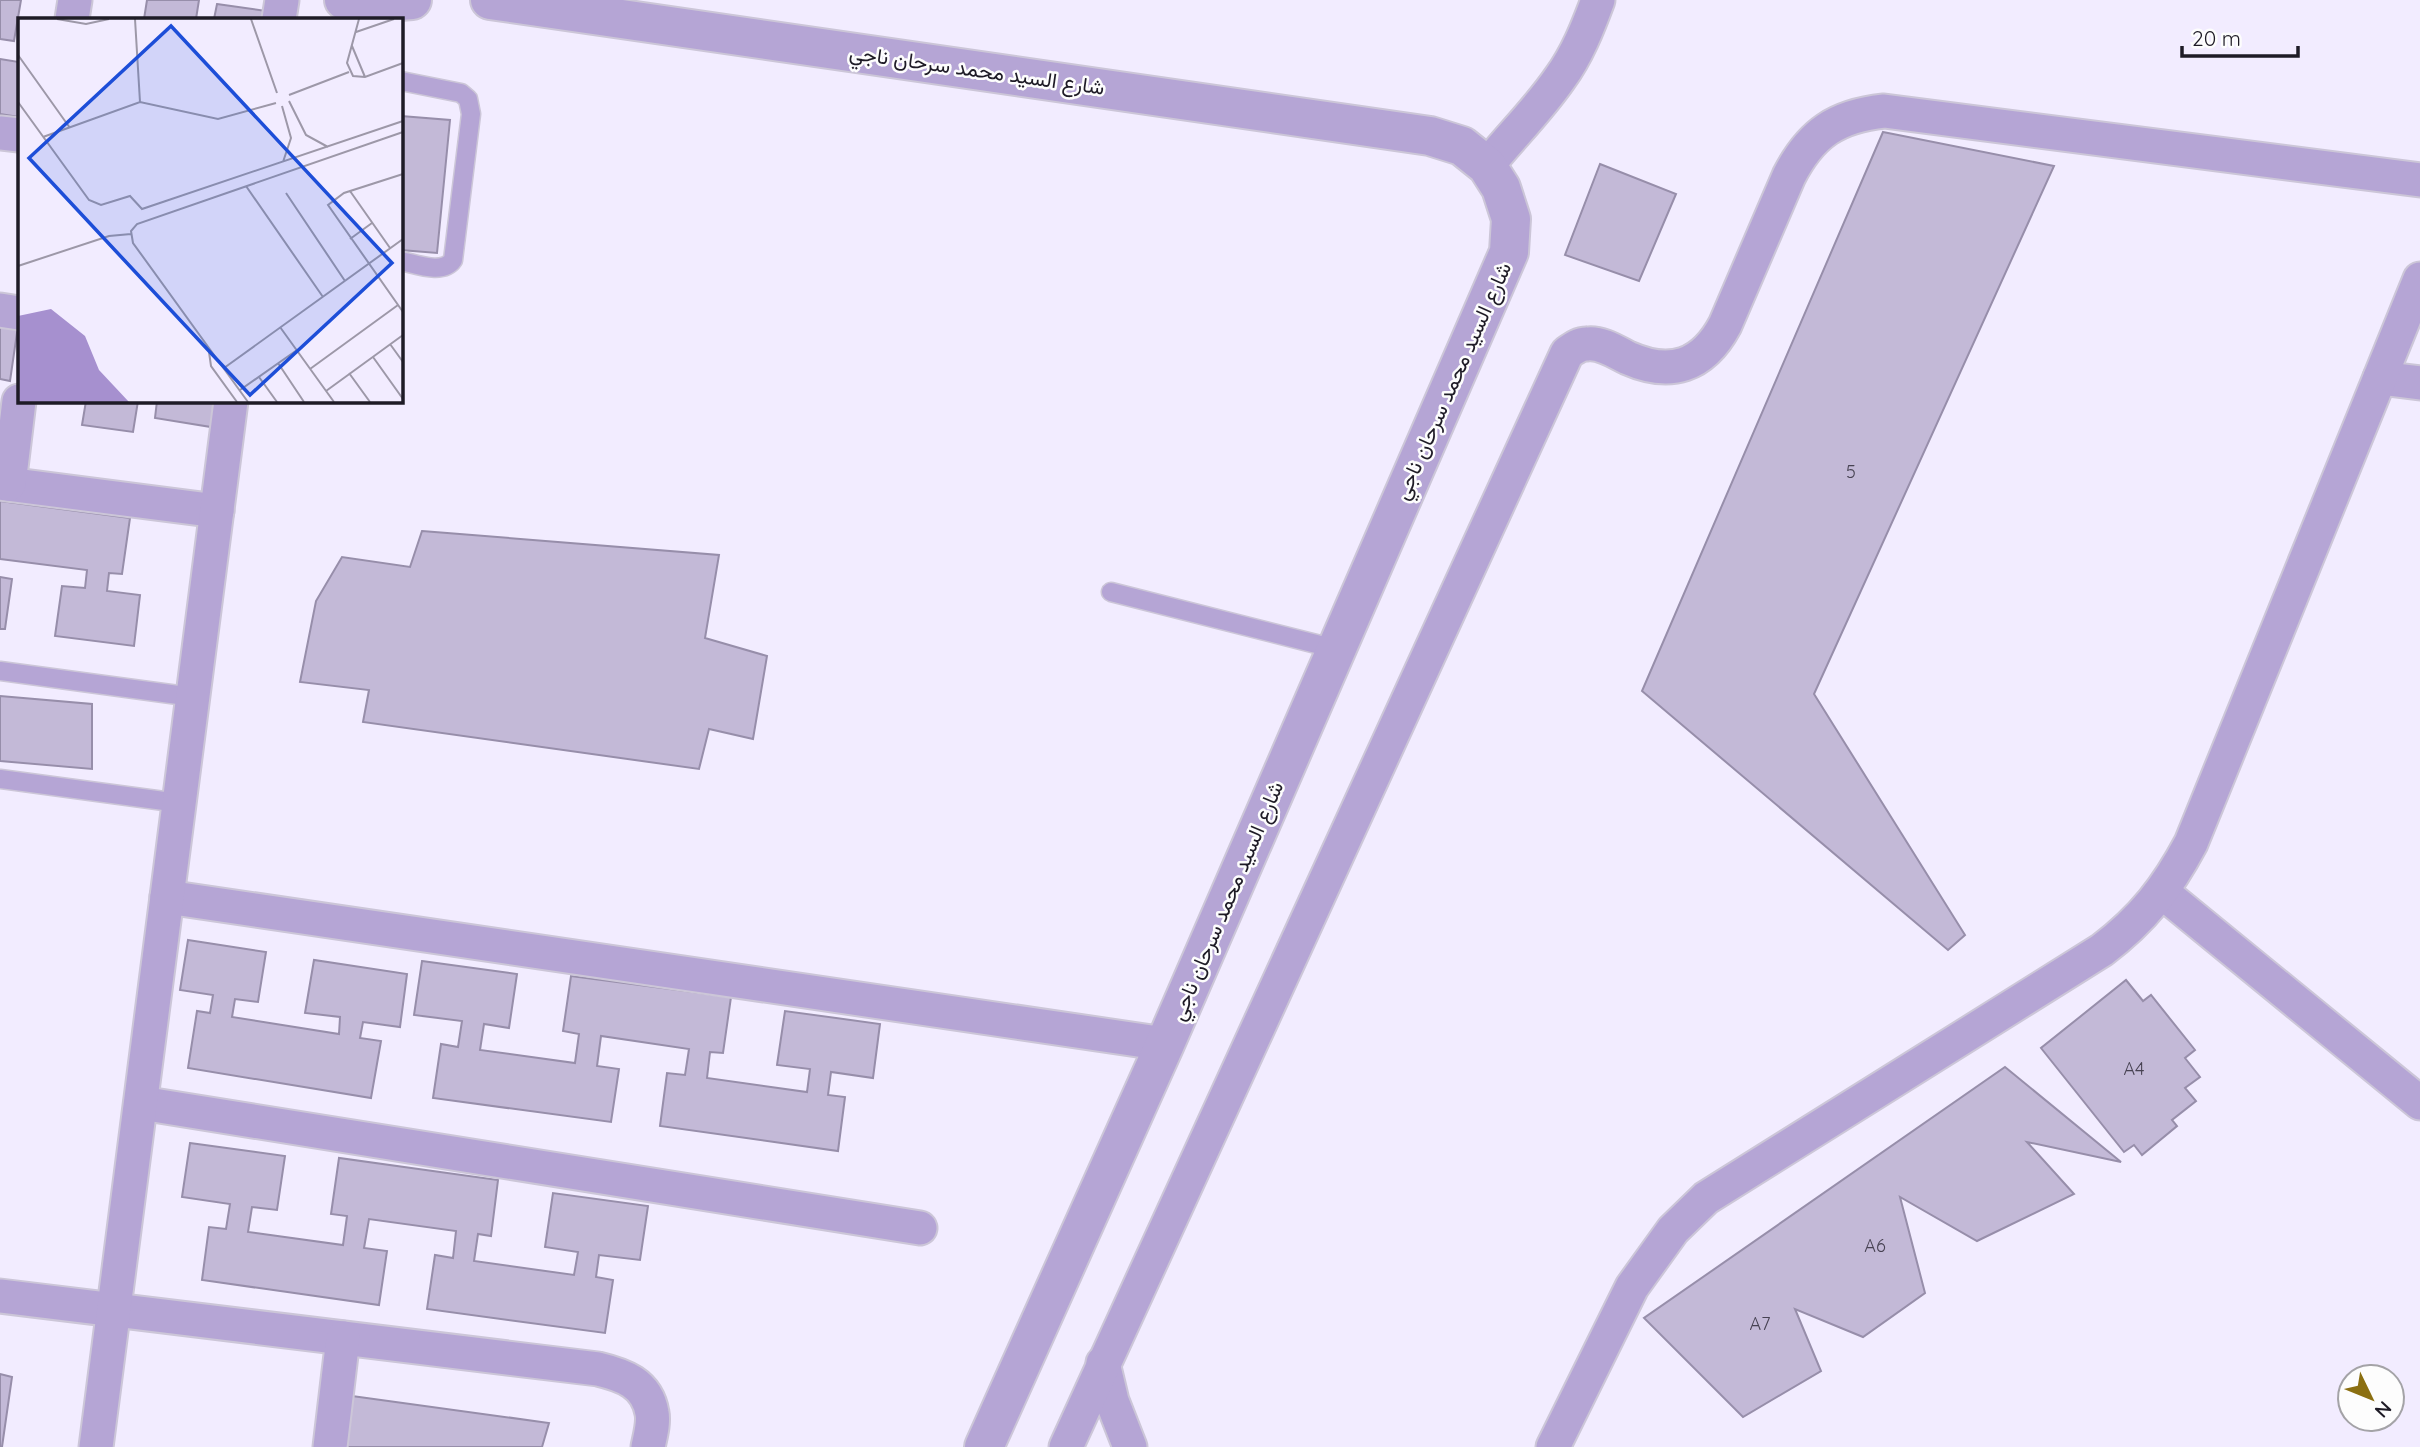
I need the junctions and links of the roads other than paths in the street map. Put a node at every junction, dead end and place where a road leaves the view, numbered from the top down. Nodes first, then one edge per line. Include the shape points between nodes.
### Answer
1 (75, 0) edge
2 (282, 0) edge
3 (344, 0) edge
4 (412, 0) edge
5 (490, 0) edge
6 (1598, 0) edge
7 (72, 18) edge
8 (279, 18) edge
9 (402, 81) edge
10 (0, 133) edge
11 (18, 135) edge
12 (1487, 166) junction
13 (2420, 180) edge
14 (402, 261) edge
15 (2420, 279) edge
16 (0, 310) edge
17 (18, 313) edge
18 (2380, 378) junction
19 (2420, 383) edge
20 (19, 402) edge
21 (231, 402) edge
22 (4, 484) edge
23 (217, 511) junction
24 (1111, 592) dead end
25 (1336, 649) junction
26 (0, 671) edge
27 (193, 697) junction
28 (0, 779) edge
29 (179, 803) junction
30 (2162, 892) junction
31 (167, 897) junction
32 (1165, 1044) junction
33 (141, 1103) junction
34 (2420, 1103) edge
35 (920, 1228) dead end
36 (0, 1296) edge
37 (114, 1311) junction
38 (344, 1338) junction
39 (1102, 1363) junction
40 (96, 1447) edge
41 (330, 1447) edge
42 (648, 1447) edge
43 (984, 1447) edge
44 (1066, 1447) edge
45 (1130, 1447) edge
46 (1553, 1447) edge

1 - 7 street
2 - 8 street
3 - 4 street
5 - 12 street, شارع السيد محمد سرحان ناجي via 1430,136 1462,146
6 - 12 street via 1562,76
9 - 14 lane via 461,93 468,99 471,114 453,261 443,269
10 - 11 street
12 - 25 street, شارع السيد محمد سرحان ناجي via 1502,188 1511,219 1510,253
13 - 39 street via 1884,111 1860,114 1816,136 1800,154 1725,325 1716,343 1701,357 1663,368 1589,343 1567,353
15 - 18 street
16 - 17 street
18 - 19 street
18 - 30 street via 2191,843
20 - 22 street
21 - 23 street
22 - 23 street
23 - 27 street
24 - 25 lane
25 - 32 street, شارع السيد محمد سرحان ناجي
26 - 27 lane
27 - 29 street
28 - 29 lane
29 - 31 street
30 - 34 street
30 - 46 street via 2102,950 1706,1198 1673,1230 1632,1287
31 - 32 street
31 - 33 street
32 - 43 street, شارع السيد محمد سرحان ناجي
33 - 35 street
33 - 37 street
36 - 37 street
37 - 38 street
37 - 40 street
38 - 41 street
38 - 42 street via 625,1376 644,1392 653,1414
39 - 44 street
39 - 45 street

